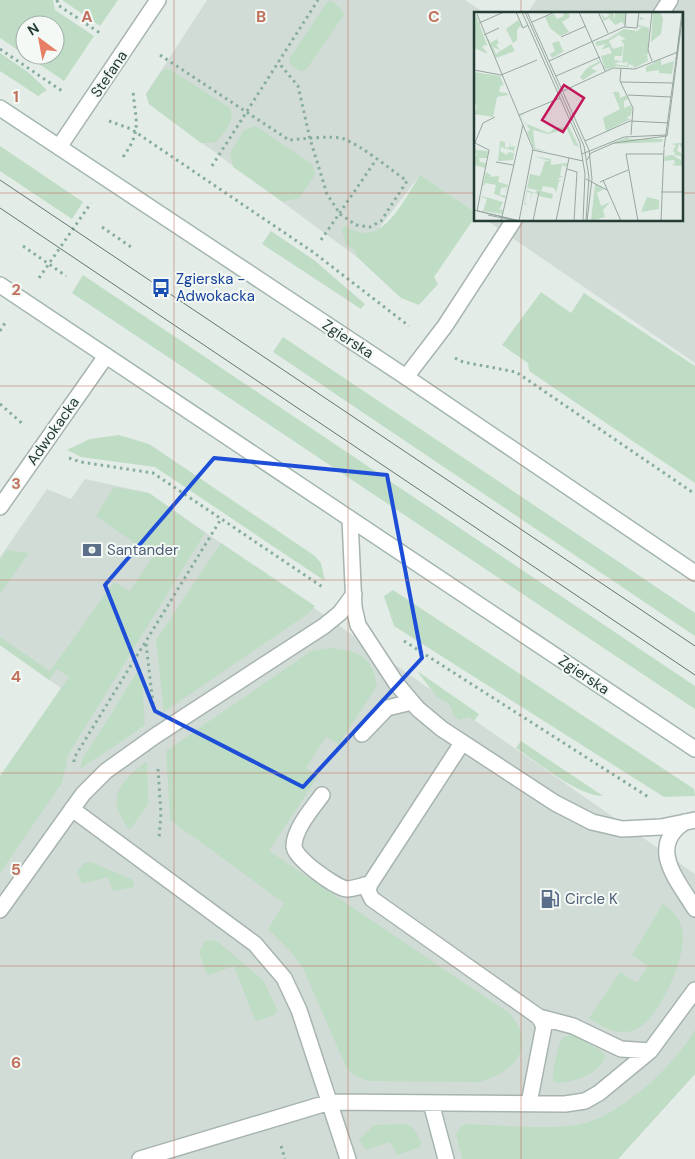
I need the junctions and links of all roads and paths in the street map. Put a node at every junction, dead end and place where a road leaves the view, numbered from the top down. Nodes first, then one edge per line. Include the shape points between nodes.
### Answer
1 (57, 0) edge
2 (158, 0) edge
3 (318, 0) edge
4 (670, 0) edge
5 (662, 12) edge
6 (103, 35) dead end
7 (0, 48) edge
8 (160, 55) dead end
9 (278, 62) junction
10 (0, 108) edge
11 (87, 108) junction
12 (245, 111) junction
13 (310, 139) junction
14 (59, 148) junction
15 (376, 160) junction
16 (212, 166) dead end
17 (340, 214) junction
18 (513, 221) edge
19 (102, 227) dead end
20 (321, 240) dead end
21 (23, 246) dead end
22 (134, 249) dead end
23 (66, 276) dead end
24 (0, 285) edge
25 (431, 344) junction
26 (106, 356) junction
27 (406, 377) junction
28 (66, 456) dead end
29 (695, 494) edge
30 (0, 507) edge
31 (221, 519) junction
32 (350, 519) junction
33 (695, 573) edge
34 (351, 599) junction
35 (400, 638) dead end
36 (146, 643) junction
37 (412, 702) junction
38 (153, 710) dead end
39 (362, 734) dead end
40 (462, 743) junction
41 (695, 749) edge
42 (158, 762) dead end
43 (83, 794) junction
44 (322, 795) dead end
45 (72, 809) junction
46 (688, 821) edge
47 (157, 871) junction
48 (370, 884) junction
49 (695, 909) edge
50 (0, 910) edge
51 (695, 990) edge
52 (539, 1017) junction
53 (650, 1051) junction
54 (330, 1102) junction
55 (431, 1103) junction
56 (529, 1103) junction
57 (140, 1159) edge
58 (348, 1159) edge
59 (446, 1159) edge

1 - 6 path via 58,4
2 - 11 main road, Stefana
3 - 9 path
4 - 5 main road
7 - 11 path
8 - 12 path
9 - 12 path
9 - 13 path via 298,86
10 - 14 main road, Zgierska
11 - 14 main road, Stefana
11 - 25 path via 104,119 131,129 313,252
12 - 13 path via 289,140
12 - 16 path
13 - 15 path via 343,138
13 - 17 path via 326,194
14 - 27 main road, Zgierska
15 - 17 path
15 - 17 path via 407,181 381,221 370,227 356,225
17 - 20 path
18 - 25 main road
19 - 22 path
21 - 23 path
24 - 26 main road, Zgierska
25 - 27 main road
25 - 29 path via 463,362 516,372
26 - 30 main road, Adwokacka
26 - 32 main road, Zgierska
27 - 33 main road, Zgierska
28 - 31 path via 81,462 153,473
31 - 34 path
31 - 36 path
32 - 34 main road
32 - 41 main road, Zgierska
34 - 37 main road via 358,625
34 - 43 main road via 324,626 137,748 106,771
35 - 46 path
36 - 38 path
36 - 43 path via 74,758 74,772
37 - 39 main road via 387,708
37 - 40 main road
40 - 46 main road via 555,803 592,822 622,830
40 - 48 main road
42 - 47 path via 161,814
43 - 45 main road
44 - 48 main road via 295,836 293,848 298,857 338,886 348,889
45 - 47 main road
45 - 50 main road
46 - 49 main road via 671,834 667,855 669,866
47 - 54 main road via 237,929 276,966 292,993
48 - 52 main road via 368,891 372,899
51 - 53 main road
52 - 53 main road via 573,1026 621,1049
52 - 56 main road via 544,1026
53 - 56 main road via 585,1101
54 - 55 main road
54 - 57 main road
54 - 58 main road
55 - 56 main road
55 - 59 main road

